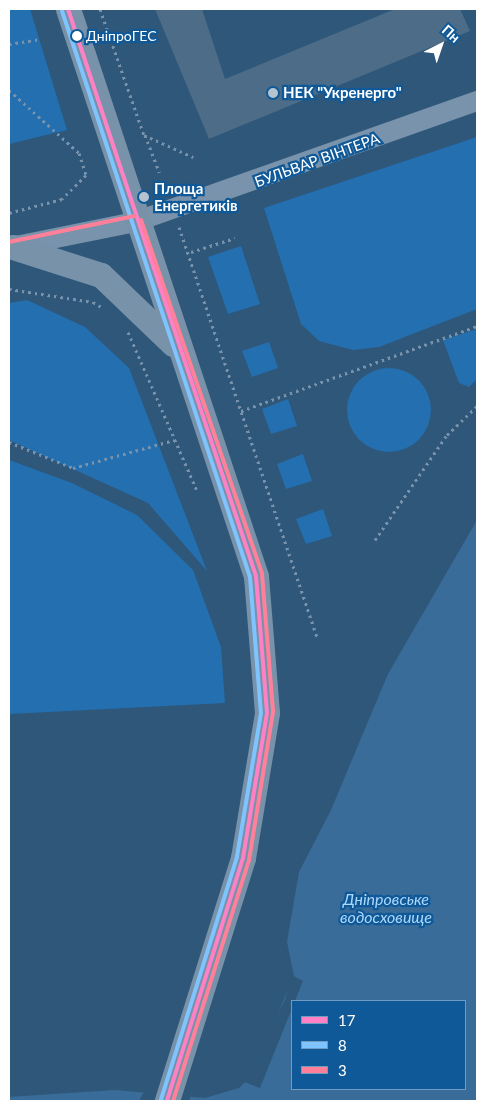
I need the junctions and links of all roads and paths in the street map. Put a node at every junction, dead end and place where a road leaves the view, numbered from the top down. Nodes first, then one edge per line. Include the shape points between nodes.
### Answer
1 (68, 9) edge
2 (100, 9) edge
3 (40, 39) dead end
4 (9, 44) edge
5 (9, 90) edge
6 (477, 101) edge
7 (144, 135) junction
8 (193, 157) dead end
9 (159, 172) dead end
10 (9, 213) edge
11 (176, 219) dead end
12 (135, 222) junction
13 (235, 238) dead end
14 (11, 247) edge
15 (191, 252) junction
16 (9, 289) edge
17 (106, 310) dead end
18 (477, 326) edge
19 (126, 327) dead end
20 (180, 352) junction
21 (477, 406) edge
22 (241, 411) junction
23 (174, 440) junction
24 (9, 442) edge
25 (197, 491) dead end
26 (375, 540) dead end
27 (317, 638) dead end
28 (168, 1101) edge

1 - 12 main road
2 - 7 path
3 - 4 path
5 - 10 path via 79,153 86,175 62,199
6 - 12 street, БУЛЬВАР ВІНТЕРА
7 - 8 path
7 - 9 path
11 - 15 path
12 - 14 street, БУЛЬВАР ВІНТЕРА
12 - 20 main road
13 - 15 path
14 - 20 main road via 100,275 139,307
15 - 22 path
16 - 17 path via 93,302
18 - 22 path
19 - 23 path
20 - 28 main road via 256,576 267,713 243,858 181,1070
21 - 26 path via 448,435
22 - 27 path
23 - 24 path via 73,468
23 - 25 path

